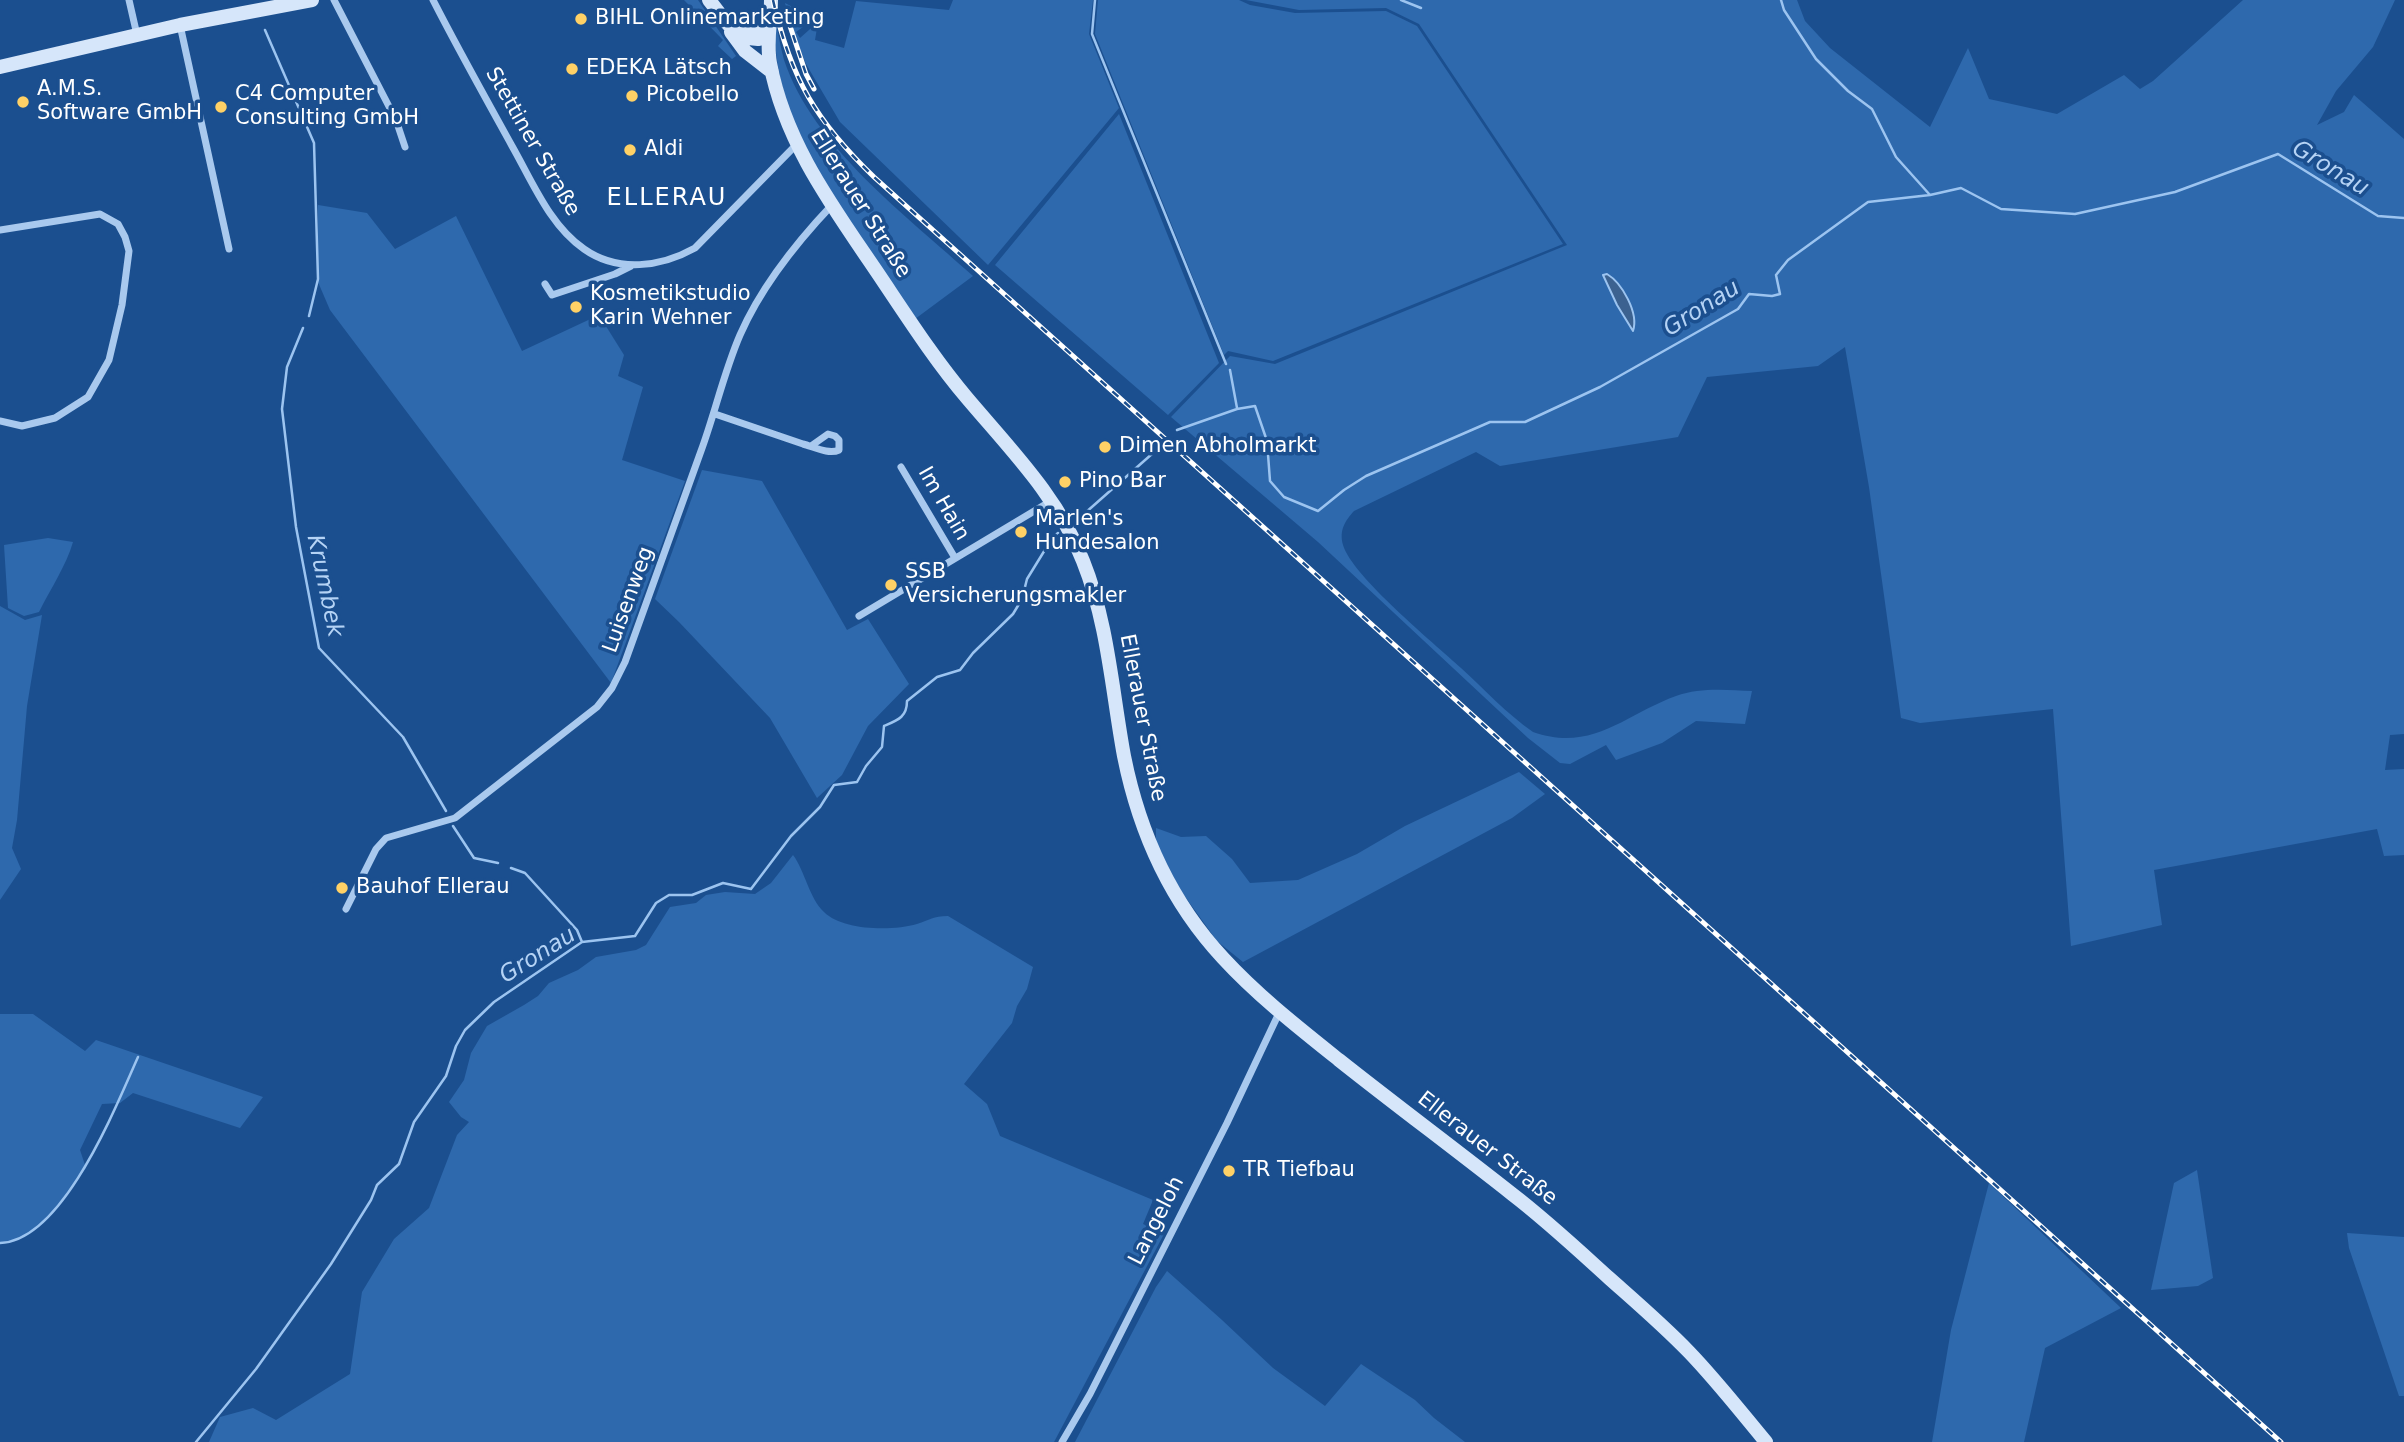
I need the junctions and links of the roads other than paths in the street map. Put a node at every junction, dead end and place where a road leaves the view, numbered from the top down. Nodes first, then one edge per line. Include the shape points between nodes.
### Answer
1 (129, 0) edge
2 (312, 0) edge
3 (334, 0) edge
4 (433, 0) edge
5 (709, 0) edge
6 (763, 0) edge
7 (771, 0) edge
8 (250, 8) edge
9 (721, 16) junction
10 (180, 25) junction
11 (765, 33) junction
12 (137, 35) junction
13 (0, 67) edge
14 (772, 72) junction
15 (796, 145) junction
16 (405, 147) dead end
17 (832, 205) junction
18 (0, 230) edge
19 (229, 249) dead end
20 (631, 266) junction
21 (545, 284) dead end
22 (715, 414) junction
23 (0, 421) edge
24 (811, 446) dead end
25 (901, 467) dead end
26 (1051, 501) junction
27 (955, 558) junction
28 (859, 616) dead end
29 (346, 909) dead end
30 (1279, 1013) junction
31 (1062, 1442) edge
32 (1766, 1442) edge

1 - 12 street
2 - 8 main road
3 - 16 street via 396,120
4 - 20 street, Stettiner Straße via 545,206 586,251
5 - 9 main road
6 - 11 main road
7 - 11 main road
8 - 10 main road
9 - 11 main road via 741,36 752,39
9 - 14 main road via 739,45
10 - 12 main road
10 - 19 street
11 - 14 main road, Ellerauer Straße
12 - 13 main road
14 - 15 main road, Ellerauer Straße
15 - 17 main road, Ellerauer Straße
15 - 20 street, Stettiner Straße via 695,248 677,258
17 - 22 street, Luisenweg via 807,231 756,303 730,361
17 - 26 main road, Ellerauer Straße via 957,386
18 - 23 street via 100,214 118,225 129,251 109,359 88,397 55,418 22,426
20 - 21 street via 552,295
22 - 24 street
22 - 29 street, Luisenweg via 612,688 597,707 455,818 386,838
25 - 27 street, Im Hain
26 - 27 street
26 - 30 main road, Ellerauer Straße via 1083,559 1099,608 1125,760 1148,840 1194,923 1222,958
27 - 28 street
30 - 31 street, Langeloh
30 - 32 main road, Ellerauer Straße via 1547,1223 1690,1353

